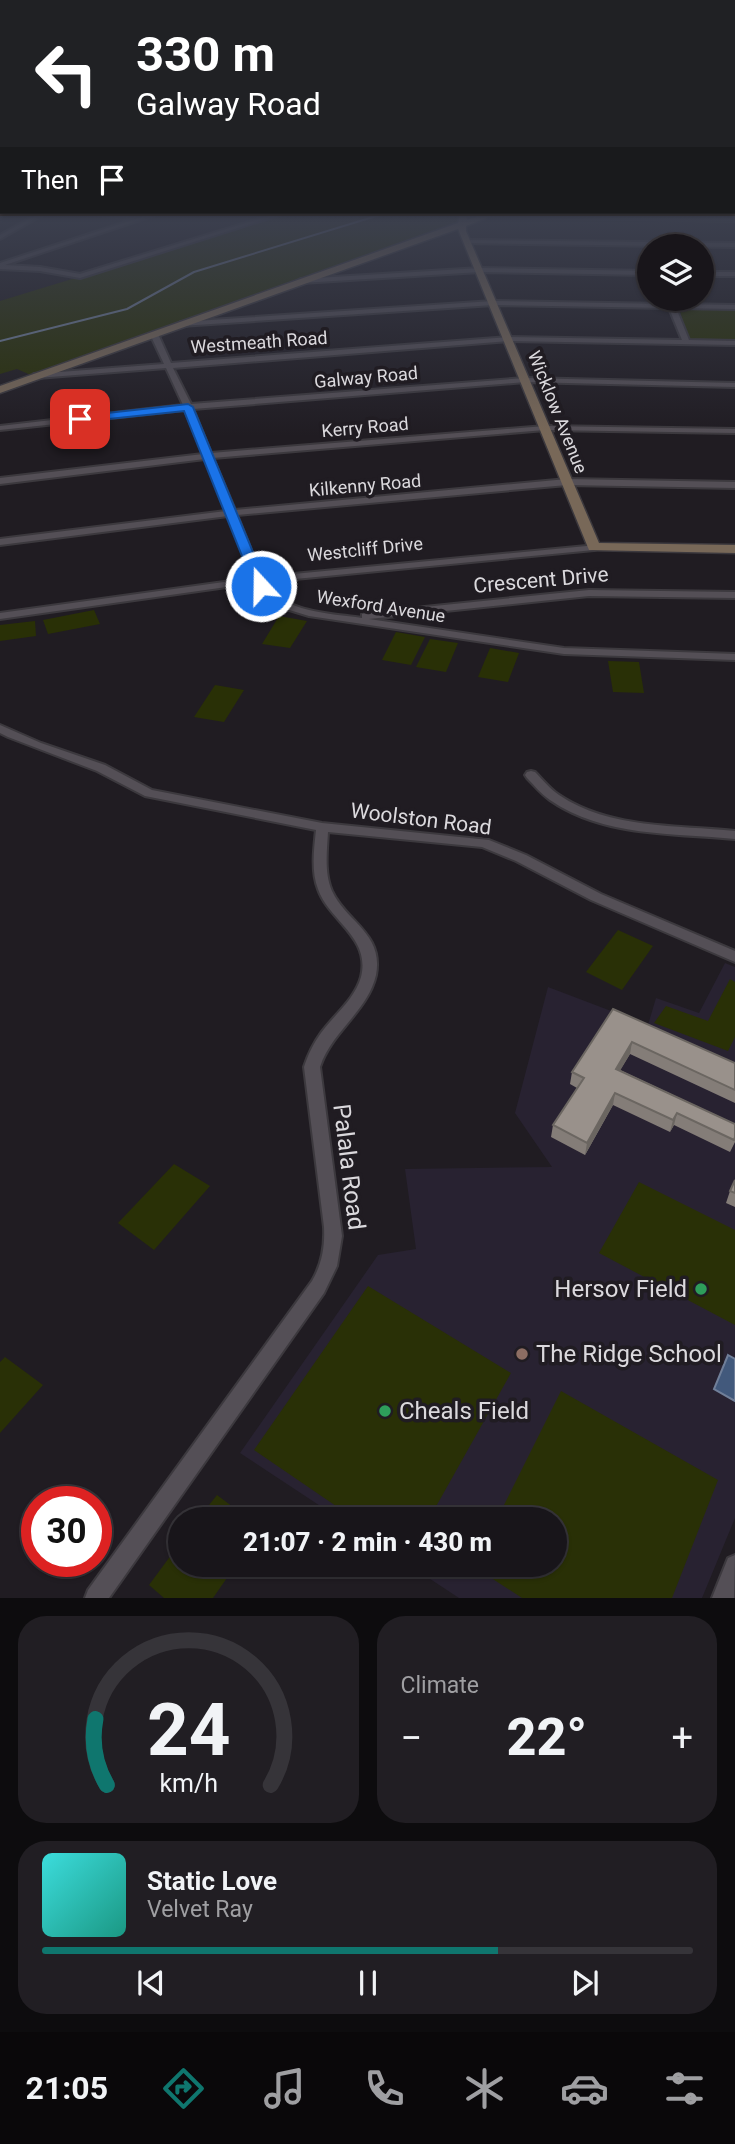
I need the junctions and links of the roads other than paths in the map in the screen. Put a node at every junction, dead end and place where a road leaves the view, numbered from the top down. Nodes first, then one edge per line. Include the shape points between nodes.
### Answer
1 (283, 288) edge
2 (487, 288) edge
3 (493, 303) junction
4 (637, 303) edge
5 (714, 306) edge
6 (735, 307) edge
7 (674, 311) edge
8 (181, 324) junction
9 (154, 334) junction
10 (509, 339) junction
11 (686, 342) junction
12 (735, 343) edge
13 (167, 365) junction
14 (37, 376) junction
15 (525, 380) junction
16 (735, 385) edge
17 (0, 390) edge
18 (188, 407) junction
19 (0, 428) edge
20 (545, 428) junction
21 (735, 431) edge
22 (207, 456) junction
23 (0, 481) edge
24 (567, 482) junction
25 (735, 485) edge
26 (232, 513) junction
27 (0, 542) edge
28 (594, 547) junction
29 (735, 549) edge
30 (258, 580) junction
31 (735, 595) edge
32 (0, 606) edge
33 (408, 611) junction
34 (19, 614) junction
35 (0, 617) edge
36 (351, 618) junction
37 (411, 628) junction
38 (735, 657) edge
39 (0, 728) edge
40 (531, 775) dead end
41 (322, 827) junction
42 (735, 835) edge
43 (735, 957) edge
44 (735, 1565) edge
45 (96, 1598) edge
46 (723, 1598) edge

1 - 8 street
2 - 3 street, Wicklow Avenue
3 - 4 street
3 - 8 street
3 - 10 street, Wicklow Avenue
5 - 6 street
7 - 11 street
8 - 9 street
9 - 13 street, Wexford Avenue
9 - 14 street
10 - 11 street, Westmeath Road
10 - 13 street, Westmeath Road
10 - 15 street, Wicklow Avenue
11 - 12 street, Westmeath Road
13 - 14 street, Westmeath Road
13 - 18 street, Wexford Avenue
14 - 17 street
15 - 16 street, Galway Road
15 - 18 street, Galway Road
15 - 20 street, Wicklow Avenue
18 - 19 street, Galway Road
18 - 22 street, Wexford Avenue
20 - 21 street, Kerry Road
20 - 22 street, Kerry Road
20 - 24 street, Wicklow Avenue
22 - 23 street, Kerry Road
22 - 26 street, Wexford Avenue
24 - 25 street, Kilkenny Road
24 - 26 street, Kilkenny Road
24 - 28 street, Wicklow Avenue
26 - 27 street, Kilkenny Road
26 - 30 street, Wexford Avenue
28 - 29 street, Westcliff Drive
28 - 30 street, Westcliff Drive
30 - 34 street, Westcliff Drive
30 - 36 street, Wexford Avenue via 266,594 281,605
31 - 33 street, Crescent Drive via 585,593
32 - 34 street
33 - 36 street, Crescent Drive
33 - 37 street via 404,621
34 - 35 street, Westcliff Drive
36 - 37 street, Wexford Avenue
37 - 38 street, Wexford Avenue via 564,651
39 - 41 street, Woolston Road via 149,793
40 - 42 street via 555,797 609,821
41 - 43 street, Woolston Road via 493,846
41 - 45 street, Palala Road via 324,887 366,946 370,962 364,989 321,1045 312,1068 334,1249 318,1287
44 - 46 street

